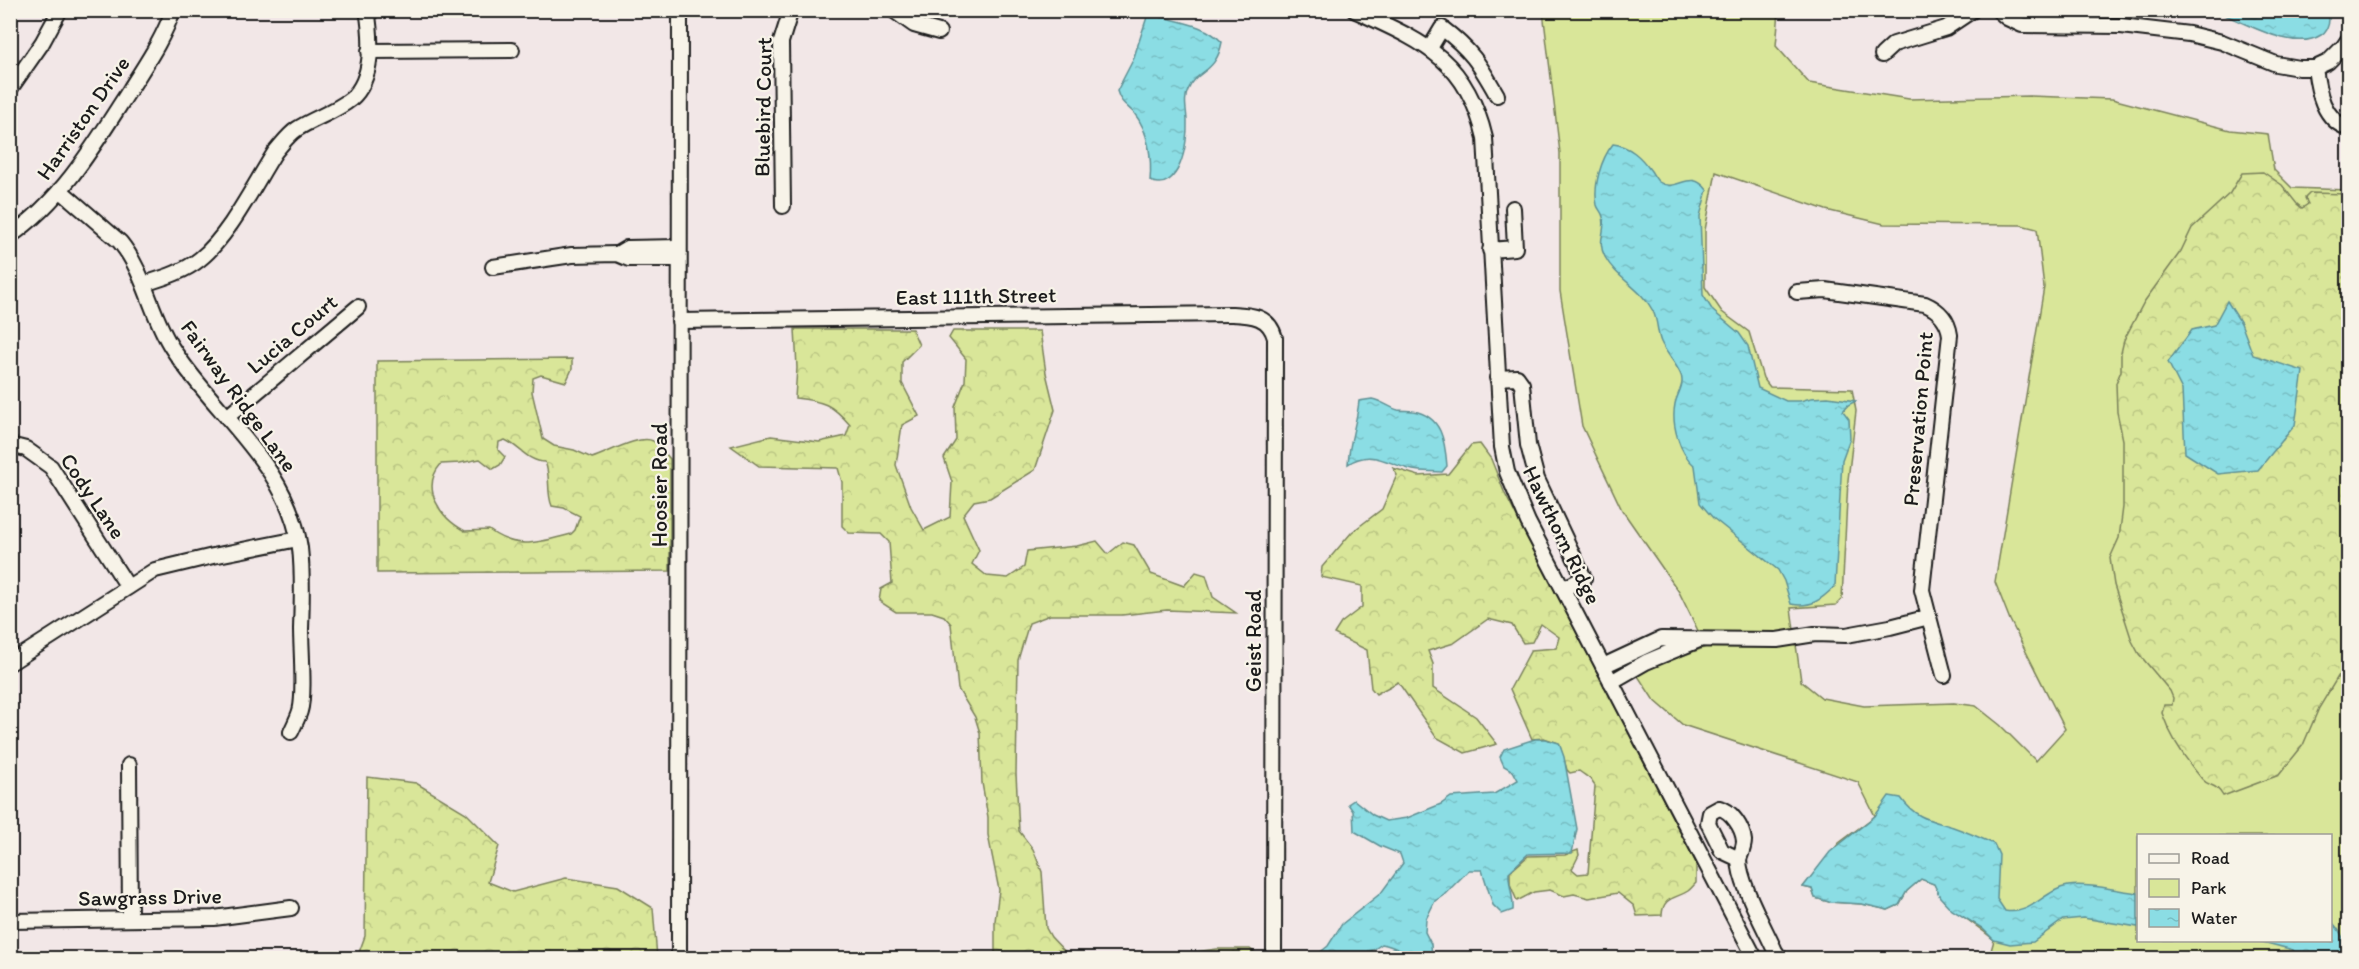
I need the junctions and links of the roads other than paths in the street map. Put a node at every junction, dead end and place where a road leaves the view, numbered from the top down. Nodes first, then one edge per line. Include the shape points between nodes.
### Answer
1 (60, 10) edge
2 (173, 10) edge
3 (367, 10) edge
4 (680, 10) edge
5 (791, 10) edge
6 (893, 10) edge
7 (1354, 10) edge
8 (1973, 10) edge
9 (1998, 10) edge
10 (939, 32) dead end
11 (2349, 39) edge
12 (1430, 48) junction
13 (512, 50) dead end
14 (369, 51) junction
15 (1882, 55) dead end
16 (2315, 68) junction
17 (10, 88) edge
18 (1497, 95) dead end
19 (2349, 128) edge
20 (60, 190) junction
21 (783, 206) dead end
22 (1514, 208) dead end
23 (10, 236) edge
24 (1490, 250) junction
25 (679, 253) junction
26 (493, 267) dead end
27 (144, 284) junction
28 (1797, 292) dead end
29 (358, 307) dead end
30 (679, 321) junction
31 (1270, 324) joint
32 (1497, 378) junction
33 (227, 417) junction
34 (10, 445) edge
35 (298, 538) junction
36 (128, 587) junction
37 (1563, 589) junction
38 (1929, 617) junction
39 (1701, 639) junction
40 (12, 658) edge
41 (1603, 666) junction
42 (1944, 675) dead end
43 (1611, 682) junction
44 (291, 732) dead end
45 (129, 765) dead end
46 (1739, 860) dead end
47 (1750, 896) junction
48 (1728, 906) junction
49 (291, 908) dead end
50 (1761, 918) junction
51 (130, 919) junction
52 (10, 921) edge
53 (1740, 928) junction
54 (679, 958) edge
55 (1274, 958) edge
56 (1755, 958) edge
57 (1780, 958) edge

1 - 17 street
2 - 20 street, Harriston Drive via 158,45 123,101
3 - 14 street
4 - 25 street, Hoosier Road
5 - 21 street, Bluebird Court via 781,42
6 - 10 street via 914,25
7 - 12 street, Hawthorn Ridge
8 - 15 street via 1946,28 1894,44
9 - 16 street via 2022,26 2121,26 2189,34 2222,42 2276,64
11 - 16 street via 2328,62
12 - 18 street via 1442,28 1465,45
12 - 24 street, Hawthorn Ridge via 1464,83 1481,119
13 - 14 street
14 - 27 street via 364,80 353,98 296,130 286,140 209,250 188,267
16 - 19 street via 2323,104 2331,117
20 - 23 street, Harriston Drive via 46,207
20 - 27 street, Fairway Ridge Lane via 120,242
22 - 24 street via 1515,249
24 - 32 street, Hawthorn Ridge
25 - 26 street via 627,248 617,254 572,255
25 - 30 street, Hoosier Road
27 - 33 street, Fairway Ridge Lane via 171,346
28 - 38 street, Preservation Point via 1825,290 1925,304 1944,317 1949,327 1923,575 1922,590
29 - 33 street, Lucia Court
30 - 31 street, East 111th Street via 1230,314 1258,316
30 - 54 street, Hoosier Road
31 - 55 street, Geist Road via 1275,338
32 - 37 street, Hawthorn Ridge via 1507,472
32 - 37 street via 1517,377 1522,384 1526,430 1537,479 1584,578
33 - 35 street, Fairway Ridge Lane via 274,477
34 - 36 street, Cody Lane via 26,449 51,468
35 - 36 street via 163,567
35 - 44 street, Fairway Ridge Lane via 302,570 301,705
36 - 40 street
37 - 41 street, Hawthorn Ridge
38 - 39 street via 1846,634 1777,640
38 - 42 street, Preservation Point
39 - 41 street via 1661,639
39 - 43 street
41 - 43 street, Hawthorn Ridge
43 - 48 street, Hawthorn Ridge
45 - 51 street
46 - 47 street
47 - 48 street
47 - 50 street
48 - 53 street, Hawthorn Ridge
49 - 51 street, Sawgrass Drive via 214,918
50 - 53 street
50 - 57 street
51 - 52 street, Sawgrass Drive
53 - 56 street, Hawthorn Ridge

